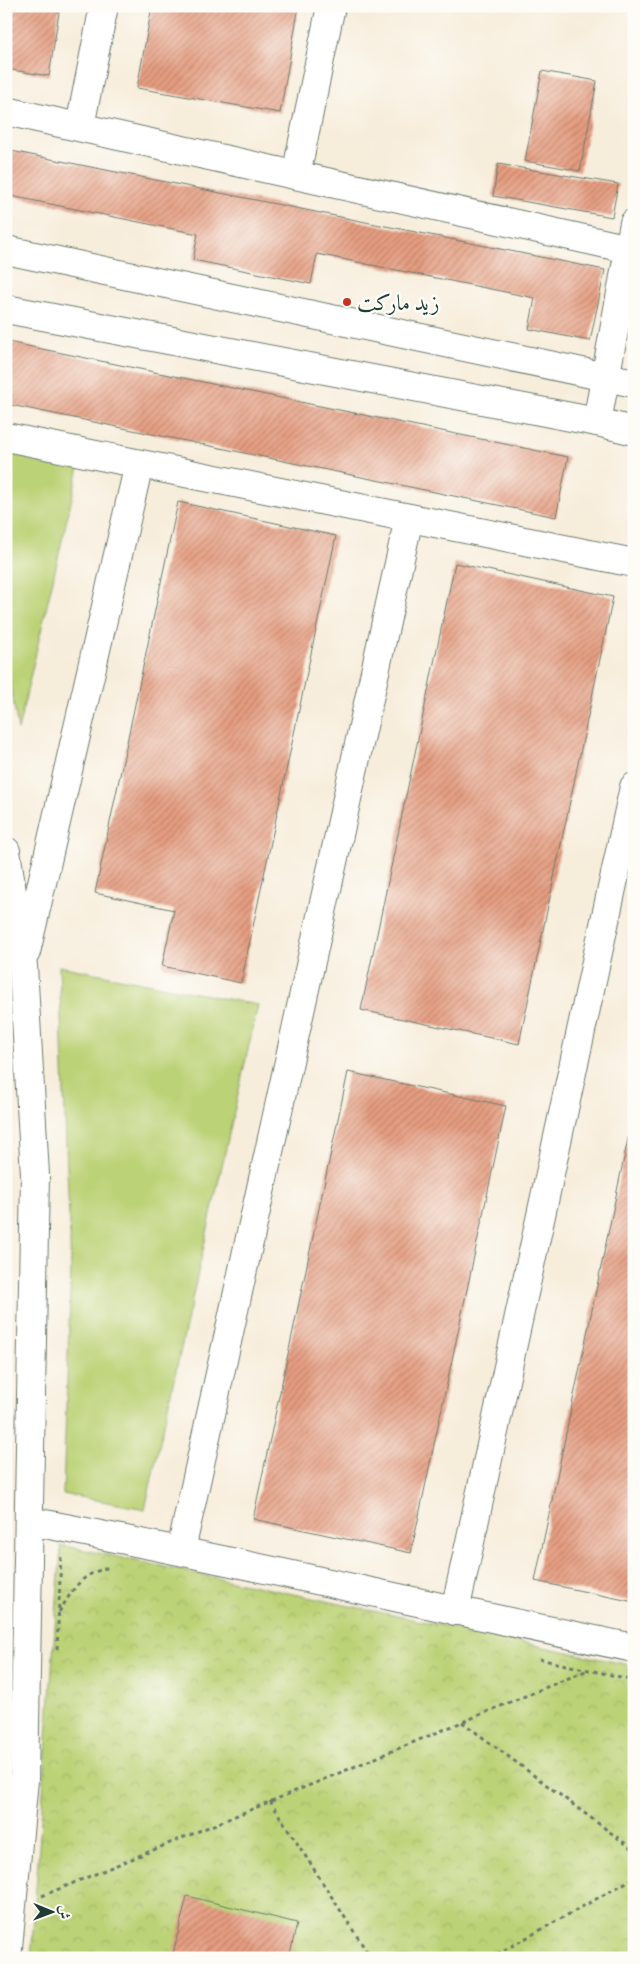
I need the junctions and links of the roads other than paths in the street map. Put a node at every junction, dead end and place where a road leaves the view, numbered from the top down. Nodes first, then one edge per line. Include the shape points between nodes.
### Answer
1 (104, 6) edge
2 (331, 6) edge
3 (6, 111) edge
4 (80, 126) junction
5 (296, 175) junction
6 (631, 236) edge
7 (6, 250) edge
8 (6, 309) edge
9 (606, 377) junction
10 (634, 382) edge
11 (597, 422) junction
12 (634, 431) edge
13 (6, 437) edge
14 (140, 464) junction
15 (409, 518) junction
16 (634, 563) edge
17 (634, 787) edge
18 (6, 851) edge
19 (23, 966) junction
20 (29, 1521) junction
21 (181, 1550) junction
22 (455, 1611) junction
23 (634, 1648) edge
24 (13, 1803) edge
25 (7, 1958) edge

1 - 4 street
2 - 5 street
3 - 4 street
4 - 5 street
5 - 6 street
6 - 9 street
7 - 9 street
8 - 11 street
9 - 10 street
9 - 11 street
11 - 12 street
13 - 14 street
14 - 15 street
14 - 19 street
15 - 16 street
15 - 21 street
17 - 22 street
18 - 19 street
19 - 20 street via 35,1175
20 - 21 street
20 - 24 street via 24,1780
21 - 22 street
22 - 23 street
24 - 25 street

